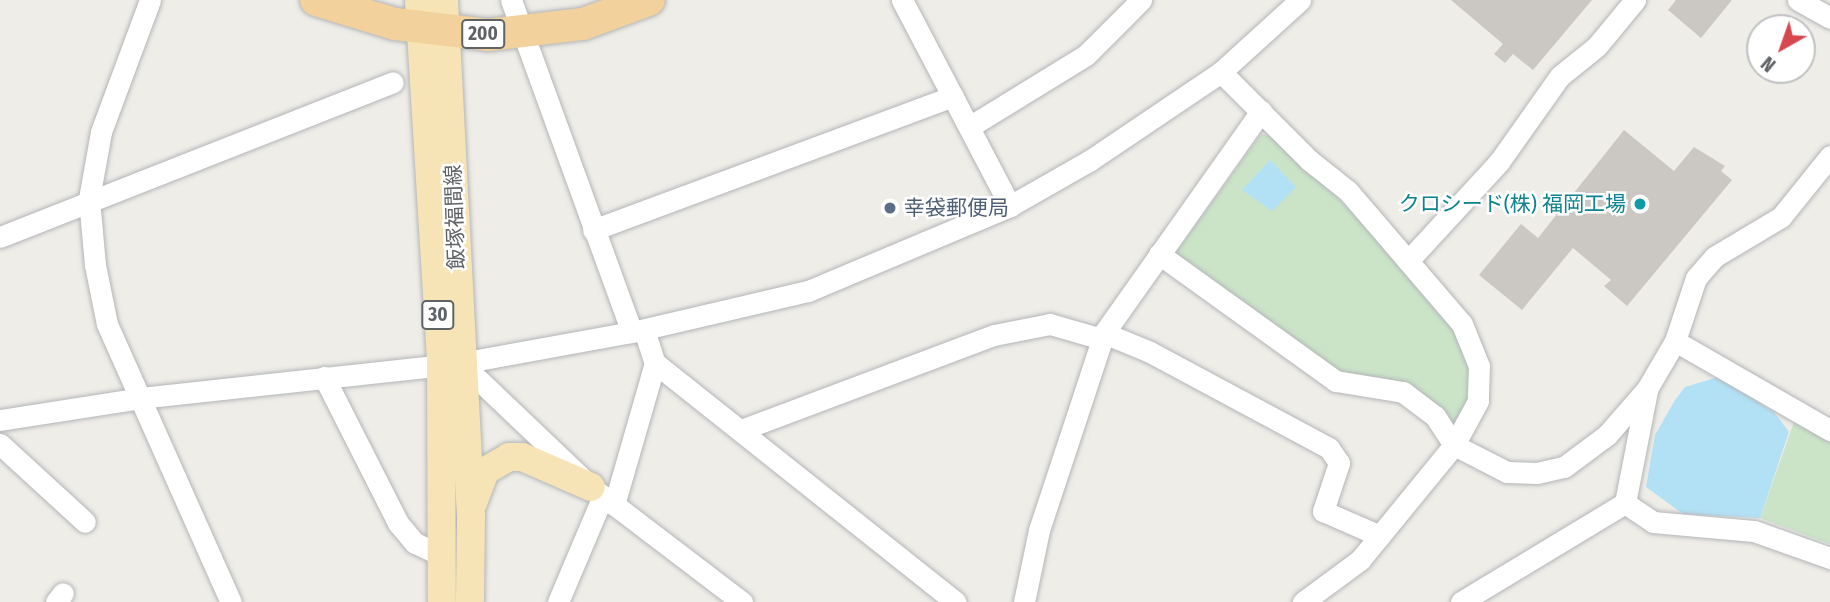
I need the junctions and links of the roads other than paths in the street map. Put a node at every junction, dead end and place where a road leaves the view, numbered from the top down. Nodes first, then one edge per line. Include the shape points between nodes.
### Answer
1 (150, 0) edge
2 (316, 0) edge
3 (443, 0) edge
4 (511, 0) edge
5 (649, 0) edge
6 (902, 0) edge
7 (1141, 0) edge
8 (1300, 0) edge
9 (1635, 0) edge
10 (1798, 0) edge
11 (352, 7) edge
12 (1830, 18) edge
13 (430, 20) edge
14 (524, 34) junction
15 (1221, 72) junction
16 (393, 82) dead end
17 (953, 96) junction
18 (1261, 111) junction
19 (970, 127) junction
20 (1830, 156) edge
21 (89, 199) junction
22 (1010, 206) junction
23 (593, 230) junction
24 (0, 237) edge
25 (1159, 254) junction
26 (1408, 261) junction
27 (638, 331) junction
28 (1103, 336) junction
29 (1675, 341) junction
30 (655, 363) junction
31 (451, 364) junction
32 (324, 377) junction
33 (1647, 389) junction
34 (140, 398) junction
35 (0, 420) edge
36 (741, 429) junction
37 (1830, 430) edge
38 (0, 444) edge
39 (1454, 445) junction
40 (603, 496) junction
41 (1625, 503) junction
42 (471, 517) junction
43 (85, 522) dead end
44 (1380, 536) junction
45 (443, 556) junction
46 (1830, 558) edge
47 (1470, 600) edge
48 (230, 602) edge
49 (442, 602) edge
50 (470, 602) edge
51 (558, 602) edge
52 (742, 602) edge
53 (955, 602) edge
54 (1024, 602) edge
55 (1303, 602) edge

1 - 21 street via 102,132
2 - 11 highway, 200
3 - 13 main road, 飯塚福間線 / 30
4 - 14 street
5 - 14 highway, 200 via 583,24
6 - 17 street
7 - 19 street via 1086,55
8 - 15 street
9 - 26 street via 1597,46 1560,76 1499,162
10 - 12 street
11 - 13 highway, 200
13 - 14 highway, 200
13 - 31 main road, 飯塚福間線 / 30
14 - 23 street
15 - 18 street
15 - 22 street via 1148,125
16 - 21 street
17 - 19 street
17 - 23 street
18 - 25 street
18 - 26 street via 1348,191
19 - 22 street
20 - 29 street via 1781,217 1714,257 1696,278
21 - 24 street
21 - 34 street via 107,324
22 - 27 street via 808,291
23 - 27 street
25 - 28 street
25 - 39 street via 1336,381 1403,392 1435,416
26 - 39 street via 1462,324 1479,366 1478,401
27 - 30 street
27 - 31 street
28 - 36 street via 1051,324 994,335
28 - 44 street via 1150,352 1329,448 1339,463 1324,511
28 - 54 street via 1039,530
29 - 33 street
29 - 37 street
30 - 36 street
30 - 40 street
31 - 32 street
31 - 40 street
31 - 42 main road, 飯塚福間線 / 30
31 - 45 main road, 飯塚福間線 / 30
32 - 34 street
32 - 45 street via 398,523 415,543
33 - 39 street via 1607,435 1564,467 1537,474 1507,472
33 - 41 street
34 - 35 street
34 - 48 street
36 - 53 street
38 - 43 street
39 - 44 street
40 - 42 main road via 522,457 509,457 485,471 477,483
40 - 51 street
40 - 52 street
41 - 46 street via 1653,522 1754,531
41 - 47 street
42 - 50 main road, 飯塚福間線 / 30
44 - 55 street via 1360,560
45 - 49 main road, 飯塚福間線 / 30

